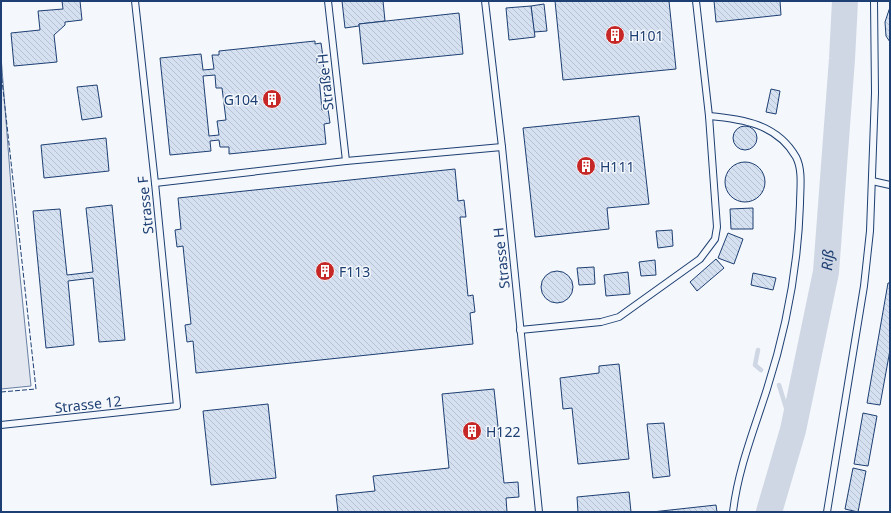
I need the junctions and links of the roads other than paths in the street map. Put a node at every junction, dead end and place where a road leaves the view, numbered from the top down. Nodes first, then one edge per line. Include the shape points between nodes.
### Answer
1 (135, 1) edge
2 (328, 1) edge
3 (485, 1) edge
4 (696, 1) edge
5 (874, 1) edge
6 (709, 116) junction
7 (502, 147) junction
8 (346, 161) junction
9 (872, 181) junction
10 (155, 183) junction
11 (890, 185) edge
12 (520, 330) junction
13 (177, 406) joint
14 (1, 425) edge
15 (539, 512) edge
16 (733, 512) edge
17 (827, 512) edge

1 - 10 lane, Strasse F
2 - 8 lane, Straße H
3 - 7 lane, Strasse H
4 - 6 lane
5 - 9 lane via 875,93
6 - 12 lane via 717,227 715,239 700,259 619,317 601,322
6 - 16 lane via 743,119 764,128 787,143 797,158 801,175 794,277 783,333 746,448
7 - 8 lane
7 - 12 lane, Strasse H
8 - 10 lane
9 - 11 lane
9 - 17 lane via 864,286
10 - 13 lane, Strasse F
12 - 15 lane, Strasse H
13 - 14 lane, Strasse 12

